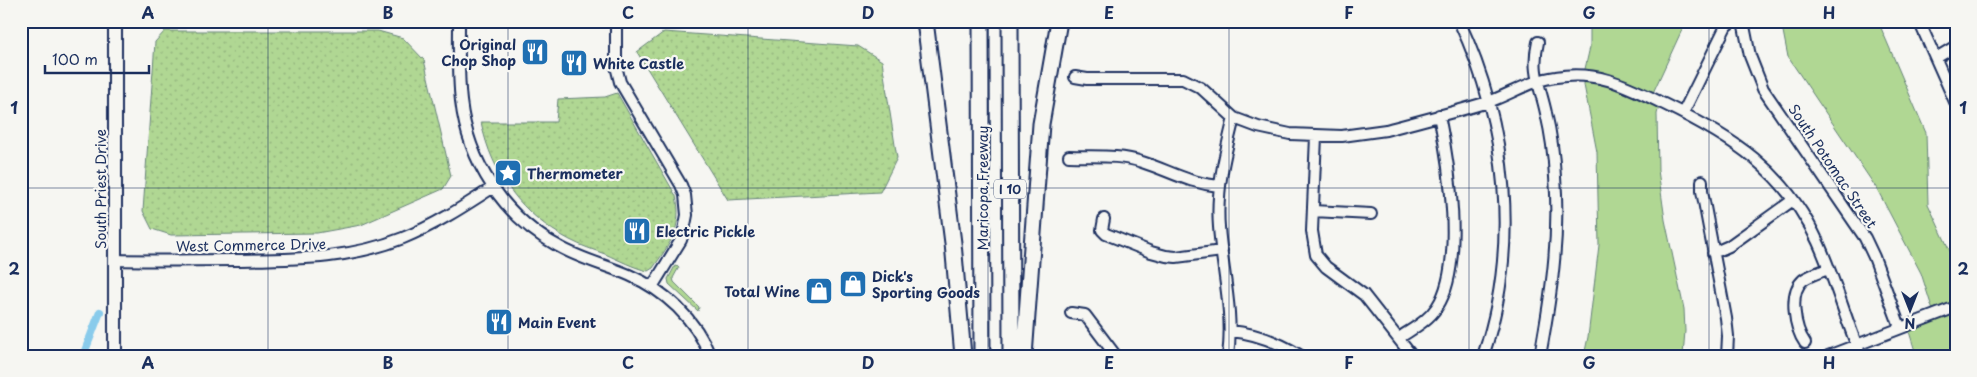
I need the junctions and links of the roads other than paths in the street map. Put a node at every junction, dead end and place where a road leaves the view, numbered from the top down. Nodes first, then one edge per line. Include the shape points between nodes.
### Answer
1 (114, 21) edge
2 (459, 21) edge
3 (616, 21) edge
4 (926, 21) edge
5 (981, 21) edge
6 (1010, 21) edge
7 (1059, 21) edge
8 (1459, 21) edge
9 (1732, 21) edge
10 (1743, 21) edge
11 (1919, 21) edge
12 (1538, 42) dead end
13 (1956, 46) edge
14 (1936, 58) junction
15 (1075, 77) dead end
16 (1537, 81) junction
17 (1490, 101) junction
18 (1956, 104) edge
19 (1683, 113) junction
20 (1439, 115) junction
21 (1234, 118) junction
22 (1316, 136) junction
23 (1069, 156) dead end
24 (1702, 181) dead end
25 (1219, 186) junction
26 (492, 188) junction
27 (1793, 200) junction
28 (1313, 211) junction
29 (1371, 214) dead end
30 (1104, 219) dead end
31 (1222, 251) junction
32 (1713, 253) junction
33 (115, 260) junction
34 (1828, 269) junction
35 (652, 287) junction
36 (1956, 307) edge
37 (1071, 314) dead end
38 (1900, 327) junction
39 (1230, 331) junction
40 (1399, 338) junction
41 (1805, 343) dead end
42 (1856, 345) junction
43 (115, 356) edge
44 (710, 356) edge
45 (963, 356) edge
46 (982, 356) edge
47 (1012, 356) edge
48 (1024, 356) edge
49 (1116, 356) edge
50 (1228, 356) edge
51 (1301, 356) edge
52 (1412, 356) edge
53 (1483, 356) edge
54 (1540, 356) edge
55 (1727, 356) edge
56 (1828, 356) edge
57 (1861, 356) edge

1 - 33 main road, South Priest Drive
2 - 26 street via 463,114 472,145
3 - 35 street via 616,66 620,82 681,185 687,209 681,240
4 - 45 highway
5 - 46 highway, Maricopa Freeway / I 10
6 - 47 highway, Maricopa Freeway / I 10
7 - 48 highway via 1041,124
8 - 17 street
9 - 19 street via 1726,26
10 - 38 street, South Potomac Street via 1750,56 1763,89 1865,238
11 - 14 street
12 - 16 street via 1534,67
13 - 14 street
14 - 18 street
15 - 21 street via 1183,80 1201,88
16 - 17 street
16 - 19 street via 1573,75 1601,77
16 - 54 street via 1550,135 1557,221 1553,286
17 - 20 street
17 - 53 street via 1504,184 1503,259
19 - 27 street via 1716,130 1752,155
20 - 22 street via 1370,133
20 - 40 street via 1451,192 1450,271 1437,308
21 - 22 street via 1276,131
21 - 25 street
22 - 28 street
23 - 25 street via 1125,158 1189,182
24 - 32 street
25 - 31 street
26 - 33 street, West Commerce Drive via 422,230 345,255 300,260
26 - 35 street via 522,220 545,238
27 - 32 street via 1729,246
27 - 34 street via 1812,229
28 - 29 street
28 - 40 street via 1314,246 1320,262 1364,294
30 - 31 street via 1102,230 1106,234 1151,252 1176,257
31 - 39 street
32 - 55 street via 1726,318
33 - 43 main road, South Priest Drive
34 - 41 street via 1802,280 1794,296 1800,336
34 - 42 street
35 - 44 street via 685,315
36 - 38 street
37 - 49 street via 1085,315
38 - 42 street
39 - 50 street
39 - 51 street via 1259,336
40 - 52 street
42 - 56 street
42 - 57 street

